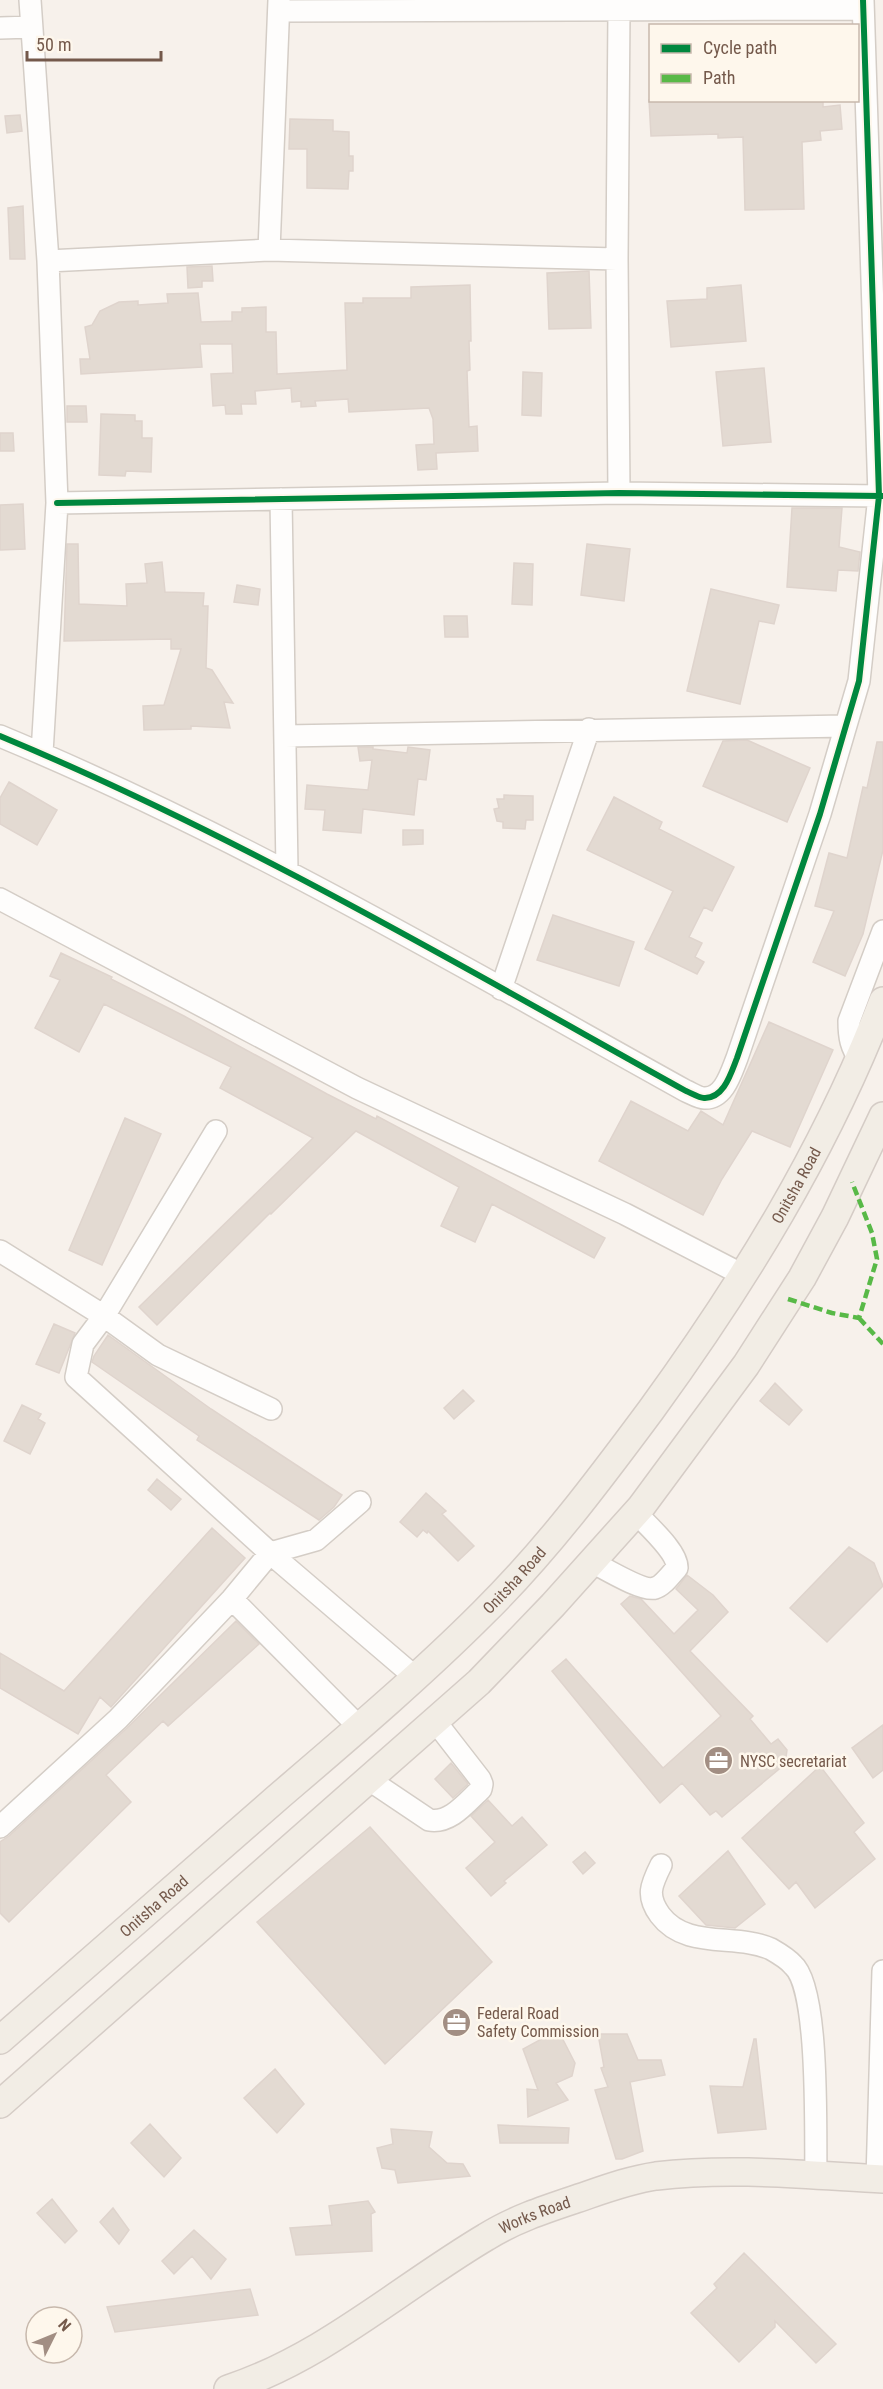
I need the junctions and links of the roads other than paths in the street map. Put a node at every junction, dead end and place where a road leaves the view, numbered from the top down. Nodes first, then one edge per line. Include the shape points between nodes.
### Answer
1 (30, 0) edge
2 (863, 5) edge
3 (279, 6) edge
4 (619, 10) junction
5 (31, 27) junction
6 (0, 28) edge
7 (269, 250) junction
8 (617, 259) junction
9 (48, 261) junction
10 (619, 493) junction
11 (881, 496) edge
12 (281, 499) junction
13 (57, 503) junction
14 (846, 726) junction
15 (589, 729) junction
16 (0, 736) edge
17 (285, 736) junction
18 (42, 753) junction
19 (287, 870) junction
20 (0, 899) edge
21 (883, 931) edge
22 (501, 989) junction
23 (883, 1001) edge
24 (860, 1060) junction
25 (883, 1116) edge
26 (216, 1131) dead end
27 (0, 1251) edge
28 (743, 1275) junction
29 (104, 1316) junction
30 (271, 1409) dead end
31 (360, 1502) dead end
32 (636, 1513) junction
33 (270, 1553) junction
34 (592, 1562) junction
35 (519, 1575) junction
36 (232, 1599) junction
37 (553, 1605) junction
38 (416, 1677) junction
39 (435, 1721) junction
40 (359, 1727) junction
41 (368, 1779) junction
42 (0, 1827) edge
43 (661, 1865) dead end
44 (883, 1971) edge
45 (0, 2040) edge
46 (0, 2104) edge
47 (816, 2176) junction
48 (880, 2179) edge
49 (228, 2389) edge

1 - 5 street
2 - 4 street
2 - 11 street
3 - 4 street
3 - 7 street
4 - 8 street
5 - 6 street
5 - 9 street
7 - 8 street
7 - 9 street
8 - 10 street
9 - 13 street
10 - 11 street
10 - 12 street
11 - 14 street via 859,681
12 - 13 street
12 - 17 street
13 - 18 street
14 - 15 street
14 - 22 street via 737,1058 726,1084 715,1096 704,1099 686,1091
15 - 17 street
15 - 22 street
16 - 18 street
17 - 19 street
18 - 19 street
19 - 22 street
20 - 28 street via 357,1088 625,1214
21 - 24 street via 849,1021 852,1048
23 - 24 main road, Onitsha Road
24 - 28 main road, Onitsha Road via 812,1160
25 - 32 main road via 802,1278 746,1365
26 - 29 street
27 - 29 street
28 - 35 main road, Onitsha Road via 699,1344 600,1480
29 - 30 street via 158,1355
29 - 33 street via 83,1344 76,1377
31 - 33 street via 316,1540
32 - 34 main road
32 - 34 street via 665,1545 677,1568 652,1588
33 - 36 street
33 - 38 street
34 - 37 main road
35 - 37 main road
35 - 38 main road, Onitsha Road
36 - 40 street
36 - 42 street via 117,1719
37 - 39 main road via 479,1682
38 - 40 main road, Onitsha Road
39 - 41 main road
39 - 41 street via 482,1784 447,1820 429,1820
40 - 45 main road, Onitsha Road
41 - 46 main road
43 - 47 street via 651,1887 653,1906 664,1921 682,1933 770,1949 801,1974 812,2032
44 - 48 street
47 - 48 main road, Works Road
47 - 49 main road, Works Road via 777,2172 654,2177 531,2213 486,2236 311,2351

